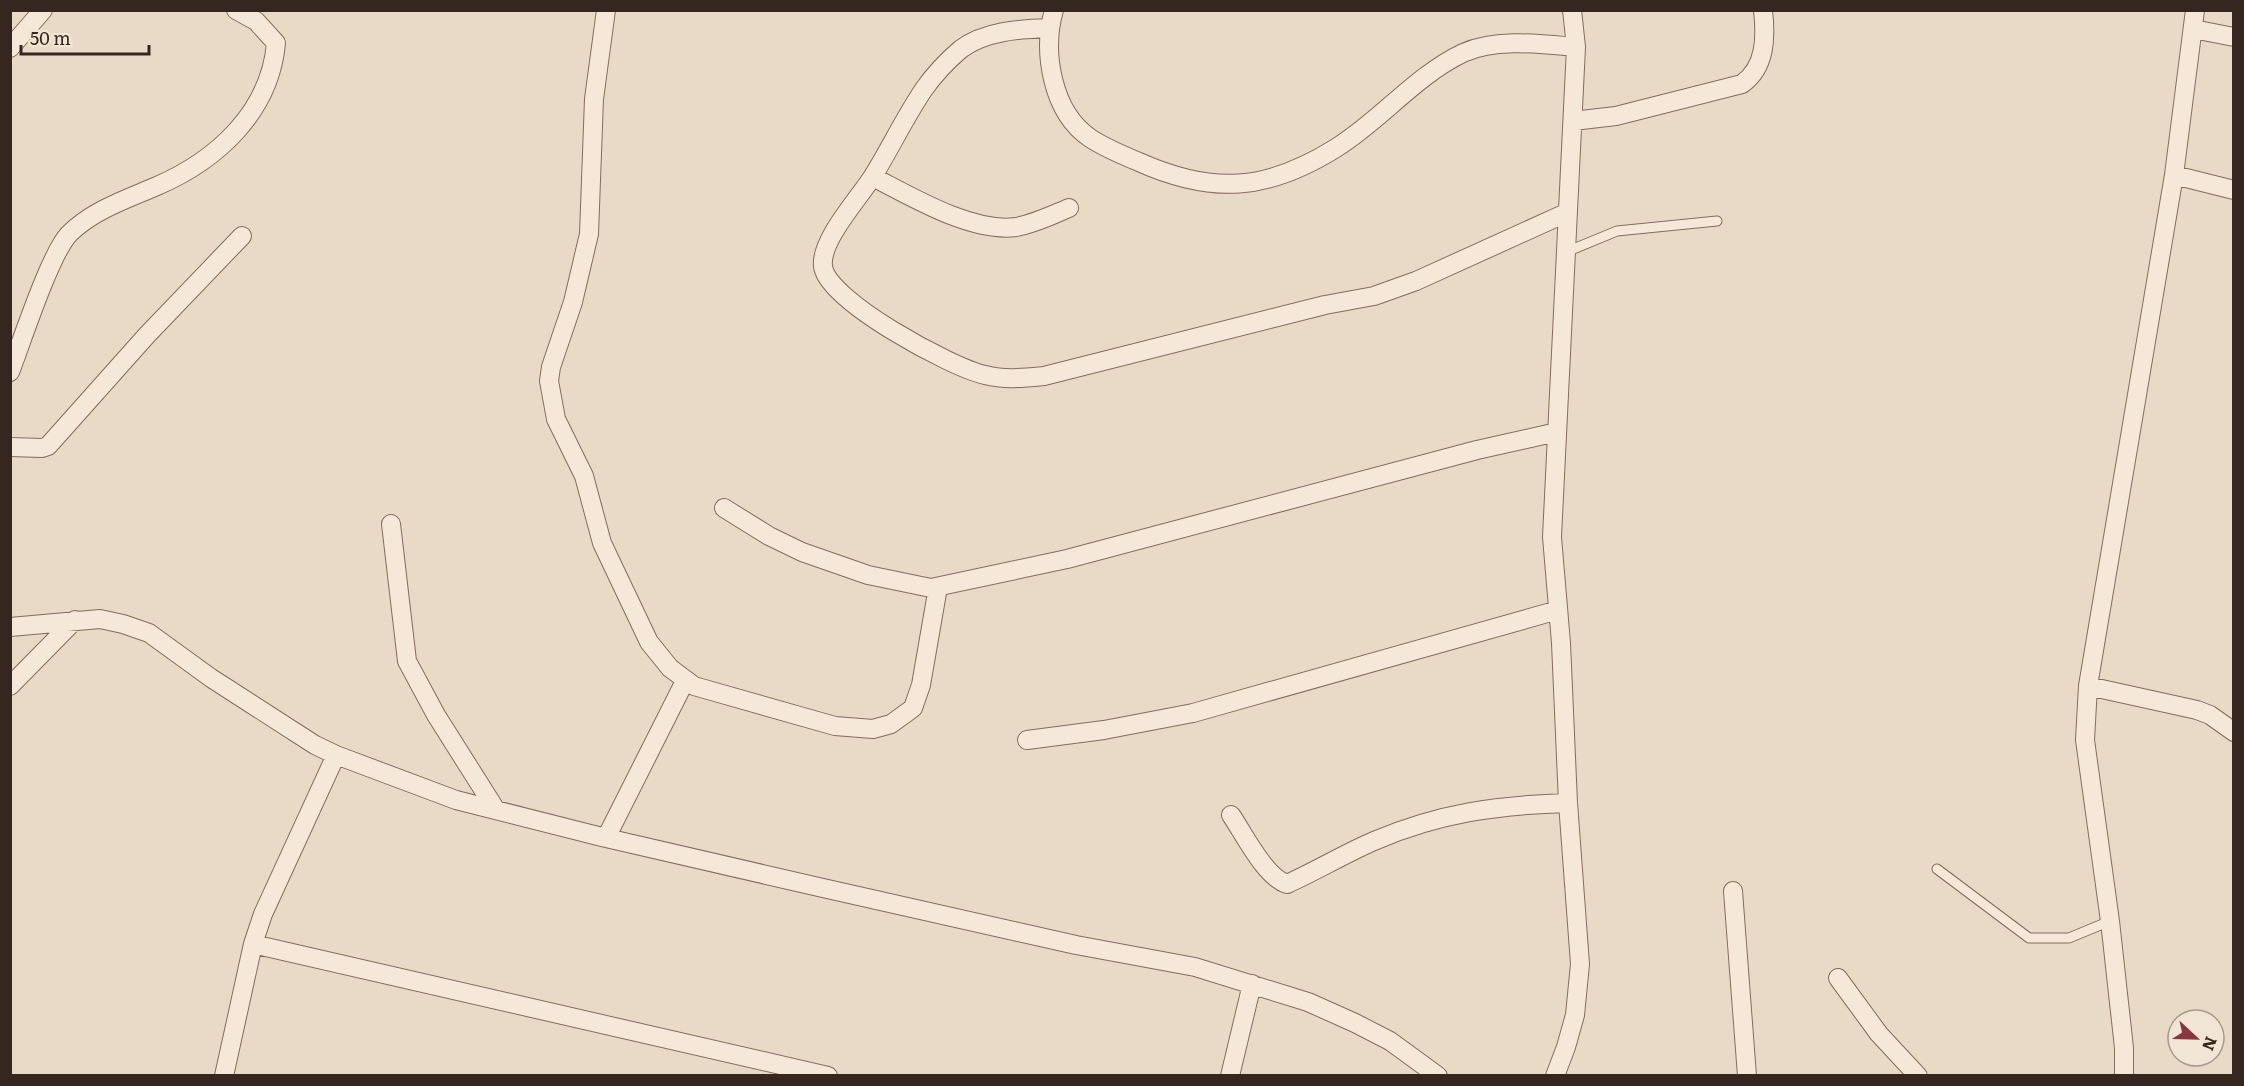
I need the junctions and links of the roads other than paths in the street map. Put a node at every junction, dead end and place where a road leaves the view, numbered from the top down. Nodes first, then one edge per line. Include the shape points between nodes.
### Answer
1 (42, 10) edge
2 (236, 10) edge
3 (606, 10) edge
4 (1054, 10) edge
5 (1572, 10) edge
6 (1763, 10) edge
7 (2194, 20) edge
8 (1048, 28) junction
9 (2234, 37) edge
10 (1576, 47) junction
11 (10, 48) edge
12 (1573, 121) junction
13 (2174, 175) junction
14 (873, 177) junction
15 (2234, 190) edge
16 (1069, 208) dead end
17 (1566, 213) junction
18 (1717, 221) dead end
19 (242, 236) dead end
20 (1564, 252) junction
21 (10, 372) edge
22 (1557, 432) junction
23 (10, 447) edge
24 (724, 508) dead end
25 (391, 524) dead end
26 (938, 587) junction
27 (1558, 609) junction
28 (75, 620) junction
29 (10, 627) edge
30 (685, 681) junction
31 (10, 686) edge
32 (2088, 686) junction
33 (2234, 732) edge
34 (1027, 740) dead end
35 (336, 755) junction
36 (1568, 803) junction
37 (496, 810) junction
38 (1231, 814) dead end
39 (606, 838) junction
40 (1937, 869) dead end
41 (1733, 891) dead end
42 (2110, 921) junction
43 (252, 944) junction
44 (1838, 978) dead end
45 (1252, 984) junction
46 (224, 1076) edge
47 (828, 1076) edge
48 (1230, 1076) edge
49 (1438, 1076) edge
50 (1555, 1076) edge
51 (1747, 1076) edge
52 (1918, 1076) edge
53 (2124, 1076) edge

1 - 11 street
2 - 21 street via 256,21 276,43 266,81 242,126 193,170 112,205 84,221 68,236 56,255
3 - 30 street via 594,99 589,234 549,381 556,419 581,470 602,543 616,575 654,650
4 - 8 street
5 - 10 street
6 - 12 street via 1761,60 1750,79 1742,84 1616,116
7 - 9 street
7 - 13 street
8 - 10 street via 1052,73 1071,120 1083,133 1154,169 1189,181 1220,185 1244,185 1271,178 1337,148 1418,82 1464,53 1507,45
8 - 14 street via 991,35 963,48 924,89
10 - 12 street
12 - 17 street
13 - 15 street
13 - 32 street
14 - 16 street via 985,227 1019,226
14 - 17 street via 828,244 823,266 826,277 845,297 913,344 984,375 1013,379 1055,374 1374,296
17 - 20 street
18 - 20 lane via 1617,231
19 - 23 street via 48,446
20 - 22 street
22 - 26 street via 1139,542
22 - 27 street via 1552,537
24 - 26 street via 802,552 896,582
25 - 37 street via 406,661
26 - 30 street via 921,685 913,708 891,724 873,729 835,726
27 - 34 street via 1193,713
27 - 36 street
28 - 29 street
28 - 31 street
28 - 35 street via 100,619 149,633 211,678
30 - 39 street
32 - 33 street via 2197,710
32 - 42 street via 2085,740
35 - 37 street via 456,800
35 - 43 street
36 - 38 street via 1490,807 1433,820 1376,840 1287,884 1267,870
36 - 50 street via 1580,964 1575,1016
37 - 39 street
39 - 45 street via 1076,945 1195,967
40 - 42 lane via 2029,938 2069,938
41 - 51 street
42 - 53 street
43 - 46 street
43 - 47 street
44 - 52 street via 1879,1034
45 - 48 street
45 - 49 street via 1355,1023 1390,1041

